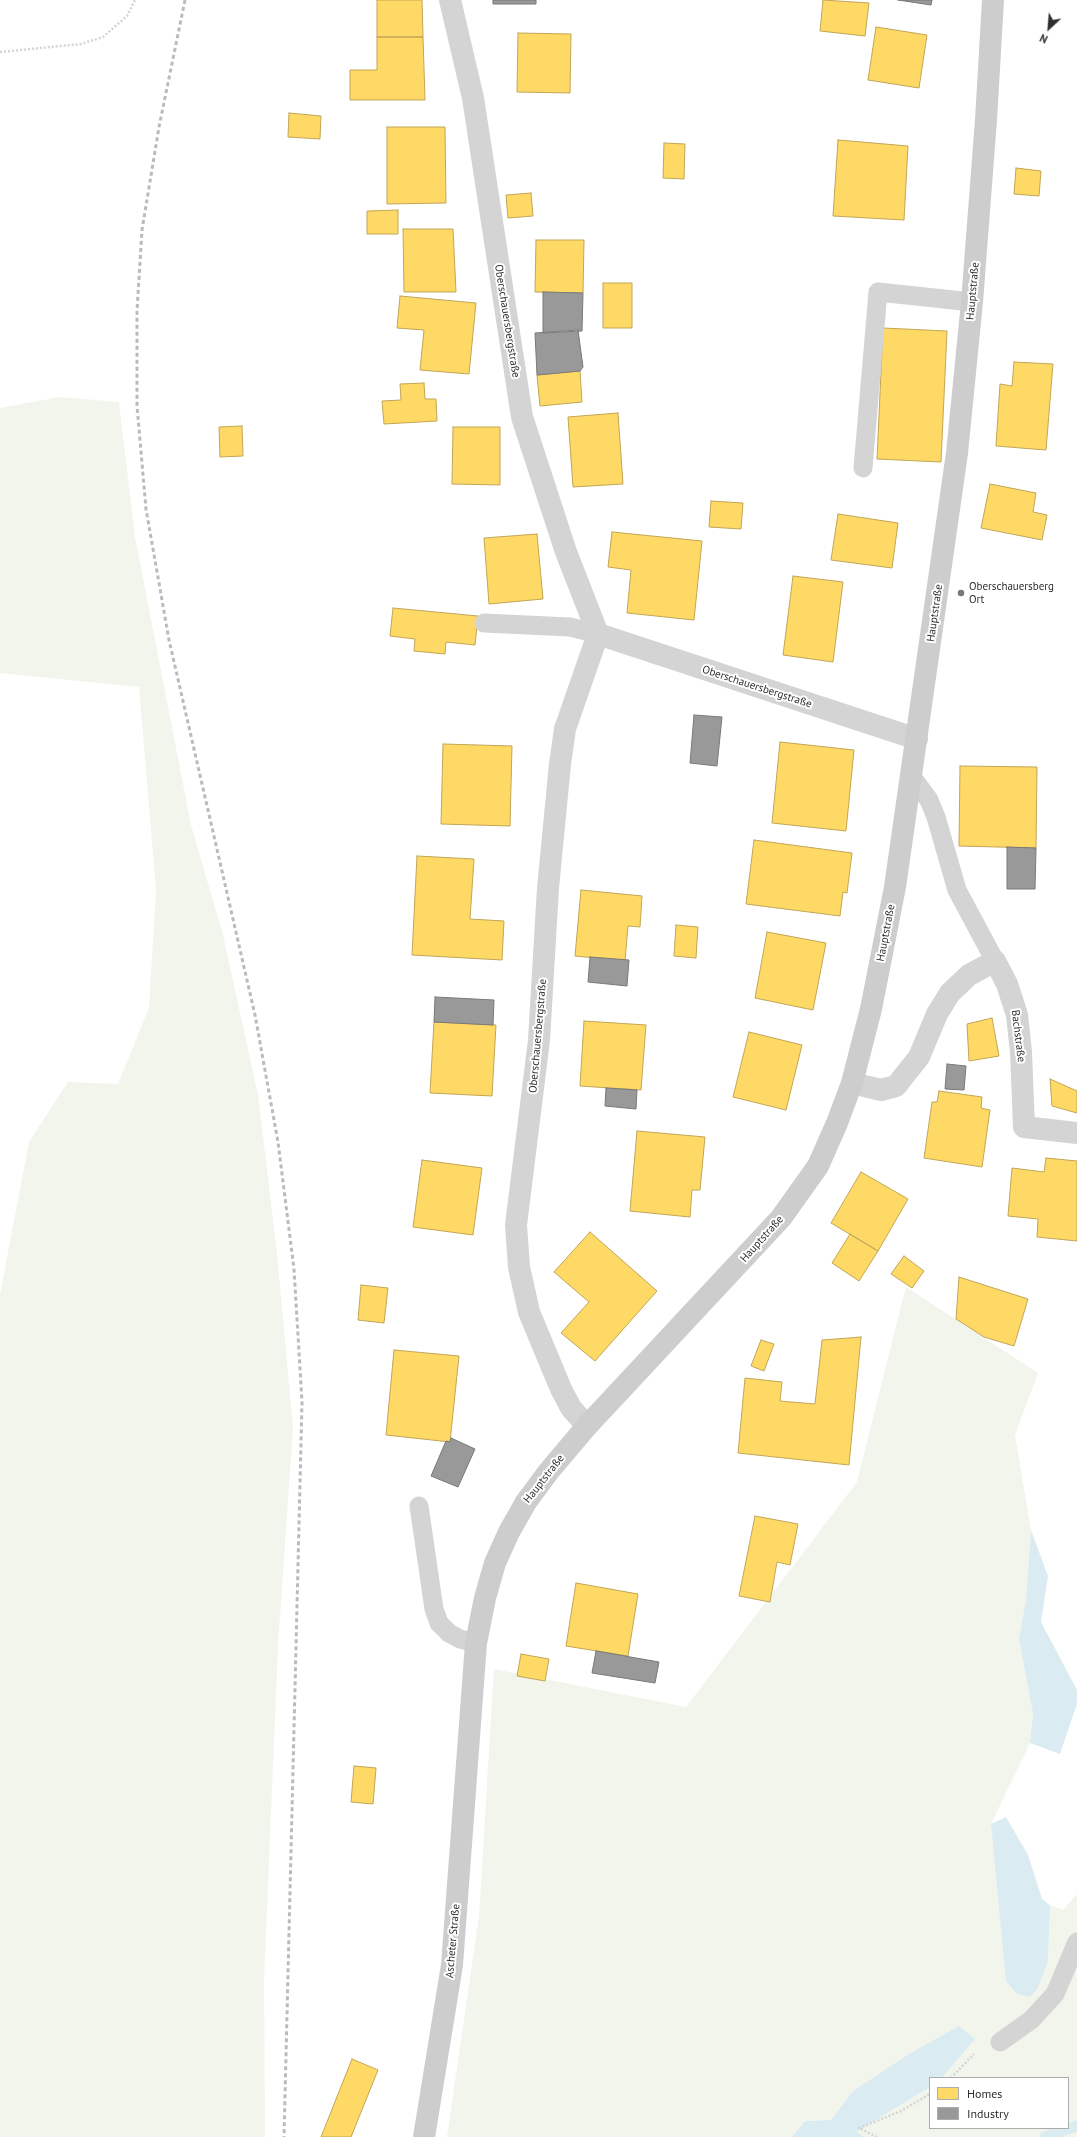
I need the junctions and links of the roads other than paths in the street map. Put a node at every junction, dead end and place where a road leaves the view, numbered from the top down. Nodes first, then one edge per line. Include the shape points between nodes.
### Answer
1 (450, 0) edge
2 (993, 0) edge
3 (972, 302) junction
4 (863, 468) dead end
5 (484, 623) dead end
6 (598, 634) junction
7 (917, 739) junction
8 (912, 777) junction
9 (995, 961) junction
10 (852, 1083) junction
11 (1077, 1133) edge
12 (587, 1426) junction
13 (420, 1506) dead end
14 (476, 1643) junction
15 (469, 1743) joint
16 (1077, 1942) edge
17 (1000, 2042) dead end
18 (424, 2137) edge

1 - 6 street, Oberschauersbergstraße via 473,98 522,417 566,552
2 - 3 main road, Hauptstraße
3 - 4 lane via 878,292
3 - 7 main road, Hauptstraße via 957,453
5 - 6 lane via 570,627
6 - 7 street, Oberschauersbergstraße
6 - 12 street, Oberschauersbergstraße via 565,729 560,764 548,888 539,1040 516,1225 519,1266 529,1312 561,1389 571,1408
7 - 8 main road, Hauptstraße
8 - 9 lane via 929,800 957,890
8 - 10 main road, Hauptstraße via 895,887 871,1009
9 - 10 street via 969,975 950,993 936,1014 919,1057 896,1086 881,1090
9 - 11 street, Bachstraße via 1007,984 1017,1015 1024,1127
10 - 12 main road, Hauptstraße via 838,1124 818,1166 781,1218
12 - 14 main road, Hauptstraße via 526,1502 509,1532 496,1563
13 - 14 lane via 434,1609 439,1623 460,1639
14 - 15 main road, Hauptstraße
15 - 18 main road, Ascheter Straße via 452,1965
16 - 17 lane via 1056,1994 1032,2020

